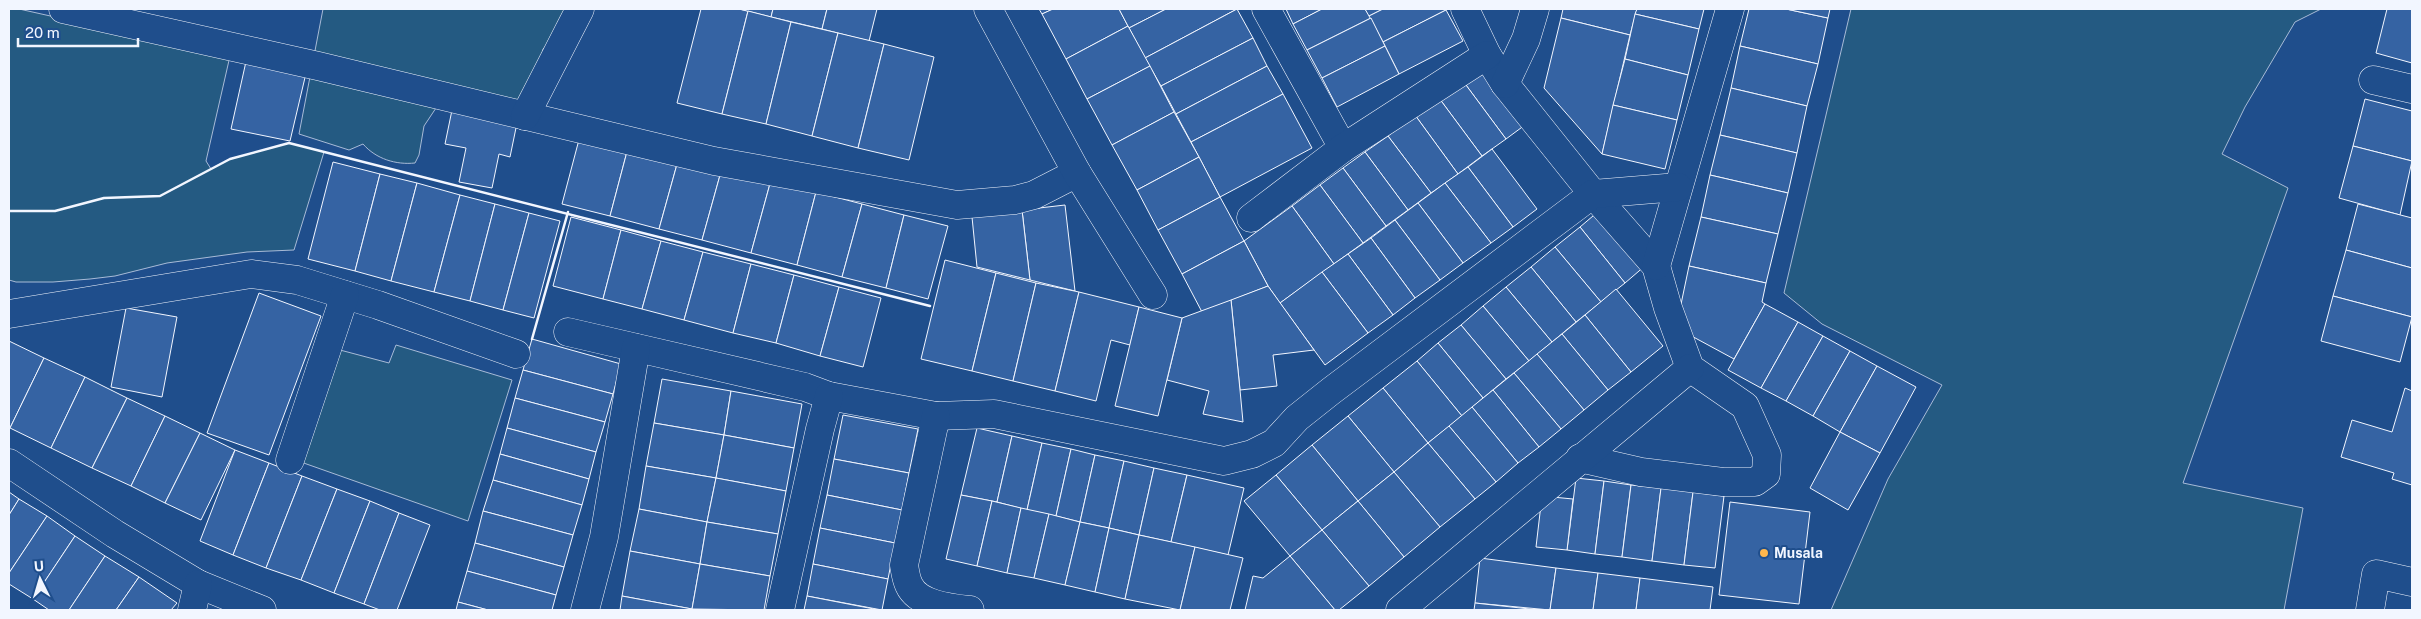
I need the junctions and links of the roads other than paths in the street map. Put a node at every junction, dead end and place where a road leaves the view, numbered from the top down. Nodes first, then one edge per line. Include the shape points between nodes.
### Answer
1 (64, 9) edge
2 (580, 9) edge
3 (988, 9) edge
4 (1266, 9) edge
5 (1465, 9) edge
6 (1535, 9) edge
7 (1730, 9) edge
8 (1487, 55) junction
9 (2373, 80) dead end
10 (1505, 84) junction
11 (2412, 89) edge
12 (525, 116) junction
13 (1343, 148) junction
14 (1077, 173) junction
15 (1678, 188) junction
16 (1592, 194) junction
17 (1251, 218) dead end
18 (1656, 266) junction
19 (345, 295) junction
20 (1153, 295) dead end
21 (9, 314) edge
22 (568, 332) dead end
23 (636, 348) junction
24 (516, 354) dead end
25 (1690, 368) junction
26 (829, 396) junction
27 (936, 416) junction
28 (1580, 458) junction
29 (290, 460) dead end
30 (9, 463) edge
31 (2412, 582) edge
32 (198, 584) junction
33 (922, 604) edge
34 (192, 610) edge
35 (262, 610) edge
36 (585, 610) edge
37 (780, 610) edge
38 (970, 610) edge
39 (1400, 610) edge
40 (2370, 610) edge

1 - 12 street
2 - 12 street
3 - 14 street
4 - 13 street
5 - 8 street
6 - 10 street via 1526,39
7 - 15 street
8 - 10 street
8 - 13 street
9 - 11 street
10 - 16 street
12 - 14 street via 714,161 957,205 1015,200 1034,195
13 - 17 street
14 - 20 street
15 - 16 street
15 - 18 street
16 - 18 street
16 - 27 street via 1297,418 1274,443 1252,454 1224,461 994,414
18 - 25 street
19 - 21 street via 297,280 251,274
19 - 24 street
19 - 29 street
22 - 23 street
23 - 26 street via 804,387
23 - 36 street via 604,537
25 - 28 street
25 - 28 street via 1745,406 1767,455 1766,474 1755,482 1723,482 1641,472
26 - 27 street
26 - 37 street
27 - 33 street via 904,565 909,586
28 - 39 street
30 - 32 street
31 - 40 street via 2376,574
32 - 34 street
32 - 35 street
33 - 38 street

